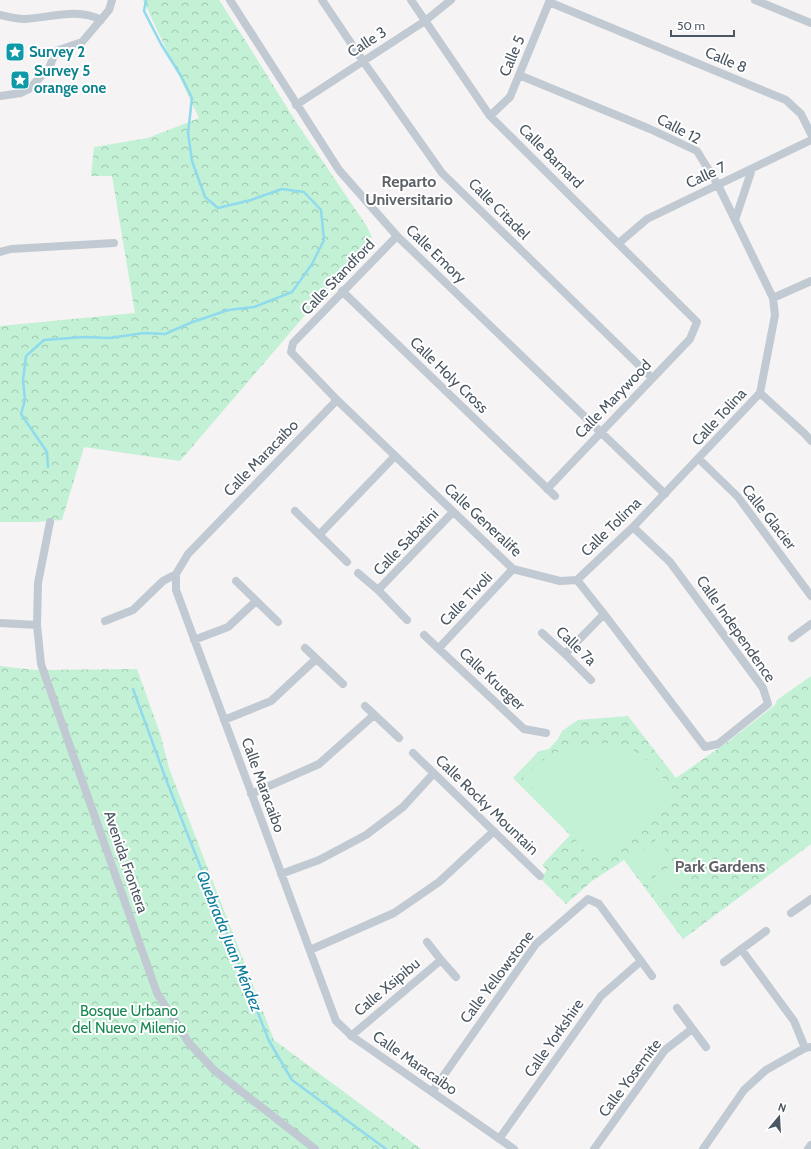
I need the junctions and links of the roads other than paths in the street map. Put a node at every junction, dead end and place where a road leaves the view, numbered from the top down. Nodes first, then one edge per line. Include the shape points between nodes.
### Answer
1 (112, 0) edge
2 (230, 0) edge
3 (322, 0) edge
4 (411, 0) edge
5 (451, 0) edge
6 (755, 0) edge
7 (550, 1) edge
8 (0, 15) edge
9 (101, 20) junction
10 (425, 21) junction
11 (811, 23) edge
12 (363, 61) junction
13 (519, 75) junction
14 (0, 96) edge
15 (296, 105) junction
16 (490, 116) junction
17 (811, 134) edge
18 (811, 140) edge
19 (752, 169) junction
20 (718, 185) junction
21 (735, 220) junction
22 (397, 236) junction
23 (114, 243) dead end
24 (619, 243) junction
25 (0, 252) edge
26 (811, 281) edge
27 (342, 291) junction
28 (773, 298) junction
29 (691, 315) joint
30 (299, 337) joint
31 (652, 378) junction
32 (760, 393) junction
33 (336, 400) junction
34 (601, 432) junction
35 (811, 441) edge
36 (395, 456) junction
37 (699, 459) junction
38 (547, 489) junction
39 (665, 494) junction
40 (555, 496) dead end
41 (295, 511) dead end
42 (453, 512) junction
43 (50, 522) dead end
44 (634, 527) junction
45 (320, 534) junction
46 (348, 562) dead end
47 (513, 569) junction
48 (358, 573) dead end
49 (176, 574) junction
50 (577, 580) junction
51 (236, 581) dead end
52 (378, 590) junction
53 (811, 596) edge
54 (256, 601) junction
55 (604, 614) junction
56 (407, 620) dead end
57 (105, 621) dead end
58 (278, 622) dead end
59 (0, 623) edge
60 (811, 624) edge
61 (37, 625) junction
62 (542, 633) dead end
63 (424, 635) dead end
64 (792, 638) dead end
65 (194, 640) junction
66 (305, 648) dead end
67 (438, 648) junction
68 (565, 654) junction
69 (316, 659) junction
70 (590, 680) dead end
71 (343, 684) dead end
72 (365, 706) dead end
73 (374, 715) junction
74 (224, 720) junction
75 (546, 733) dead end
76 (399, 738) dead end
77 (413, 753) dead end
78 (434, 773) junction
79 (251, 794) junction
80 (494, 831) junction
81 (282, 874) junction
82 (540, 876) dead end
83 (811, 899) edge
84 (791, 913) dead end
85 (766, 931) dead end
86 (427, 942) dead end
87 (741, 949) junction
88 (310, 950) junction
89 (441, 960) junction
90 (641, 961) junction
91 (724, 962) dead end
92 (652, 976) dead end
93 (456, 977) dead end
94 (677, 1008) dead end
95 (692, 1029) junction
96 (351, 1036) junction
97 (706, 1047) dead end
98 (808, 1047) edge
99 (432, 1092) junction
100 (500, 1139) junction
101 (811, 1144) edge
102 (315, 1149) edge
103 (514, 1149) edge
104 (594, 1149) edge
105 (703, 1149) edge
106 (808, 1149) edge

1 - 9 street via 109,10
2 - 15 street, Calle Emory
3 - 12 street, Calle Citadel
4 - 10 street, Calle Barnard
5 - 10 street, Calle 3
6 - 11 street
7 - 13 street, Calle 5
7 - 17 street, Calle 8 via 786,100 801,114
8 - 9 street via 22,19 70,13 93,16
9 - 14 street via 82,42 56,52 49,68 29,88 21,93
10 - 12 street, Calle 3
10 - 16 street, Calle Barnard
12 - 15 street, Calle 3
12 - 31 street, Calle Citadel via 442,172
13 - 16 street, Calle 5 via 510,97
13 - 20 street, Calle 12 via 697,151
15 - 22 street, Calle Emory via 339,170
16 - 24 street, Calle Barnard
18 - 19 street, Calle 7
19 - 20 street, Calle 7
19 - 21 street
20 - 21 street, Calle 12
20 - 24 street, Calle 7 via 647,219
21 - 28 street, Calle 12
22 - 27 street, Calle Standford
22 - 34 street, Calle Emory
23 - 25 street via 11,249
24 - 29 street, Calle Barnard
26 - 28 street
27 - 30 street, Calle Standford
27 - 38 street, Calle Holy Cross
28 - 32 street, Calle Tolina via 775,315
29 - 31 street, Calle Marywood via 697,322 690,339
30 - 33 street, Calle Generalife via 291,352
31 - 34 street, Calle Marywood
32 - 35 street
32 - 37 street, Calle Tolina
33 - 36 street, Calle Generalife
33 - 49 street, Calle Maracaibo via 188,554
34 - 38 street, Calle Marywood
34 - 39 street, Calle Emory
36 - 42 street, Calle Generalife
36 - 45 street
37 - 39 street, Calle Tolina
37 - 53 street, Calle Glacier via 738,497
38 - 40 street
39 - 44 street, Calle Tolima
41 - 45 street
42 - 47 street, Calle Generalife
42 - 52 street, Calle Sabatini
43 - 61 street, Avenida Frontera via 38,583
44 - 50 street, Calle Tolima
44 - 55 street, Calle Independence via 670,562 763,688 768,704 718,744 706,747
45 - 46 street
47 - 50 street, Calle Generalife via 560,581
47 - 67 street, Calle Tivoli
48 - 52 street
49 - 57 street via 163,580 133,610
49 - 65 street, Calle Maracaibo via 176,590
50 - 55 street
51 - 54 street
52 - 56 street
54 - 58 street
54 - 65 street via 228,627
55 - 68 street, Calle 7a
59 - 61 street
60 - 64 street
61 - 102 street, Avenida Frontera via 41,664 157,993 189,1043 214,1070
62 - 68 street, Calle 7a
63 - 67 street, Calle Krueger
65 - 74 street, Calle Maracaibo
66 - 69 street
67 - 75 street, Calle Krueger via 524,729
68 - 70 street, Calle 7a
69 - 71 street
69 - 74 street via 271,701
72 - 73 street
73 - 76 street
73 - 79 street via 319,764
74 - 79 street, Calle Maracaibo
77 - 78 street, Calle Rocky Mountain
78 - 80 street, Calle Rocky Mountain
78 - 81 street via 403,807 366,835 319,860
79 - 81 street, Calle Maracaibo
80 - 82 street, Calle Rocky Mountain
80 - 88 street via 439,882 394,913
81 - 88 street, Calle Maracaibo
83 - 84 street
85 - 87 street
86 - 89 street, Calle Xsipibu
87 - 91 street
87 - 98 street via 794,1021
88 - 96 street, Calle Maracaibo via 336,1021
89 - 93 street, Calle Xsipibu
89 - 96 street, Calle Xsipibu
90 - 92 street
90 - 99 street, Calle Yellowstone via 599,904 588,899 536,944
90 - 100 street, Calle Yorkshire via 601,996
94 - 95 street
95 - 97 street
95 - 104 street, Calle Yosemite via 665,1050
96 - 99 street, Calle Maracaibo
98 - 105 street via 766,1070 744,1090
99 - 100 street, Calle Maracaibo
100 - 103 street, Calle Maracaibo
101 - 106 street

